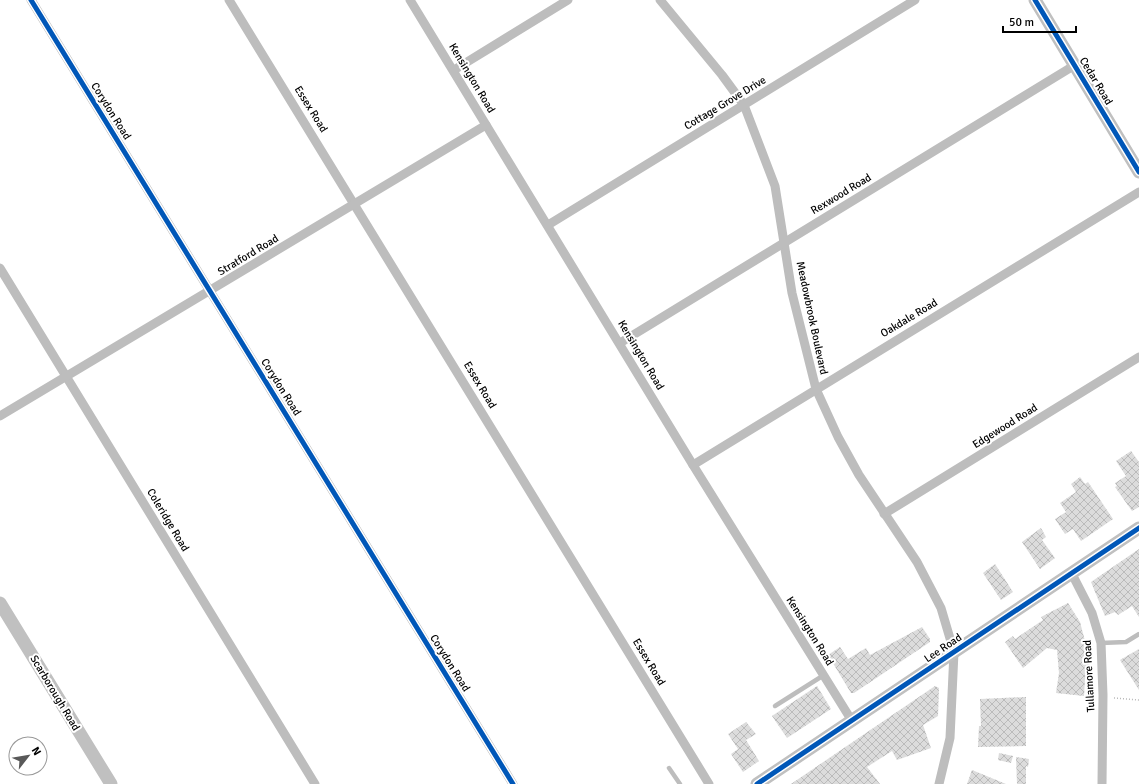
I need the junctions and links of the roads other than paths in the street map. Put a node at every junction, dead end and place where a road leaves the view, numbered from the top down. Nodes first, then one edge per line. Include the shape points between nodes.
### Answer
1 (31, 0) edge
2 (229, 0) edge
3 (410, 0) edge
4 (568, 0) edge
5 (660, 0) edge
6 (915, 0) edge
7 (1034, 0) edge
8 (1075, 65) junction
9 (454, 70) junction
10 (744, 105) junction
11 (486, 125) junction
12 (1139, 172) edge
13 (1139, 192) edge
14 (355, 204) junction
15 (548, 225) junction
16 (785, 242) junction
17 (0, 268) edge
18 (210, 291) junction
19 (620, 343) junction
20 (1139, 357) edge
21 (66, 376) junction
22 (816, 389) junction
23 (0, 416) edge
24 (693, 465) junction
25 (884, 514) junction
26 (1139, 528) edge
27 (1072, 574) junction
28 (0, 603) edge
29 (1139, 634) edge
30 (1101, 643) junction
31 (954, 652) junction
32 (824, 675) junction
33 (775, 706) dead end
34 (852, 720) junction
35 (670, 768) dead end
36 (707, 783) edge
37 (111, 784) edge
38 (315, 784) edge
39 (513, 784) edge
40 (680, 784) edge
41 (757, 784) edge
42 (939, 784) edge
43 (1102, 784) edge

1 - 18 street, Corydon Road
2 - 14 street, Essex Road
3 - 9 street, Kensington Road
4 - 9 street
5 - 10 street, Meadowbrook Boulevard
6 - 10 street, Cottage Grove Drive
7 - 8 main road, Cedar Road
8 - 12 main road, Cedar Road
8 - 16 street, Rexwood Road
9 - 11 street, Kensington Road
10 - 15 street, Cottage Grove Drive
10 - 16 street, Meadowbrook Boulevard via 775,186
11 - 14 street, Stratford Road
11 - 15 street, Kensington Road
13 - 22 street, Oakdale Road
14 - 18 street, Stratford Road
14 - 36 street, Essex Road
15 - 19 street, Kensington Road
16 - 19 street, Rexwood Road
16 - 22 street, Meadowbrook Boulevard via 792,293
17 - 21 street, Coleridge Road
18 - 21 street, Stratford Road
18 - 39 street, Corydon Road
19 - 24 street, Kensington Road
20 - 25 street, Edgewood Road
21 - 23 street, Stratford Road
21 - 38 street, Coleridge Road
22 - 24 street, Oakdale Road
22 - 25 street, Meadowbrook Boulevard via 838,437
24 - 32 street, Kensington Road
25 - 31 street, Meadowbrook Boulevard via 931,585
26 - 27 main road, Lee Road
27 - 30 street, Tullamore Road via 1092,613
27 - 31 main road, Lee Road
28 - 37 main road, Scarborough Road
29 - 30 lane via 1126,642
30 - 43 street, Tullamore Road via 1104,695
31 - 34 main road, Lee Road
31 - 42 street, Meadowbrook Boulevard via 950,738
32 - 33 lane
32 - 34 street, Kensington Road
34 - 41 main road, Lee Road
35 - 40 lane

